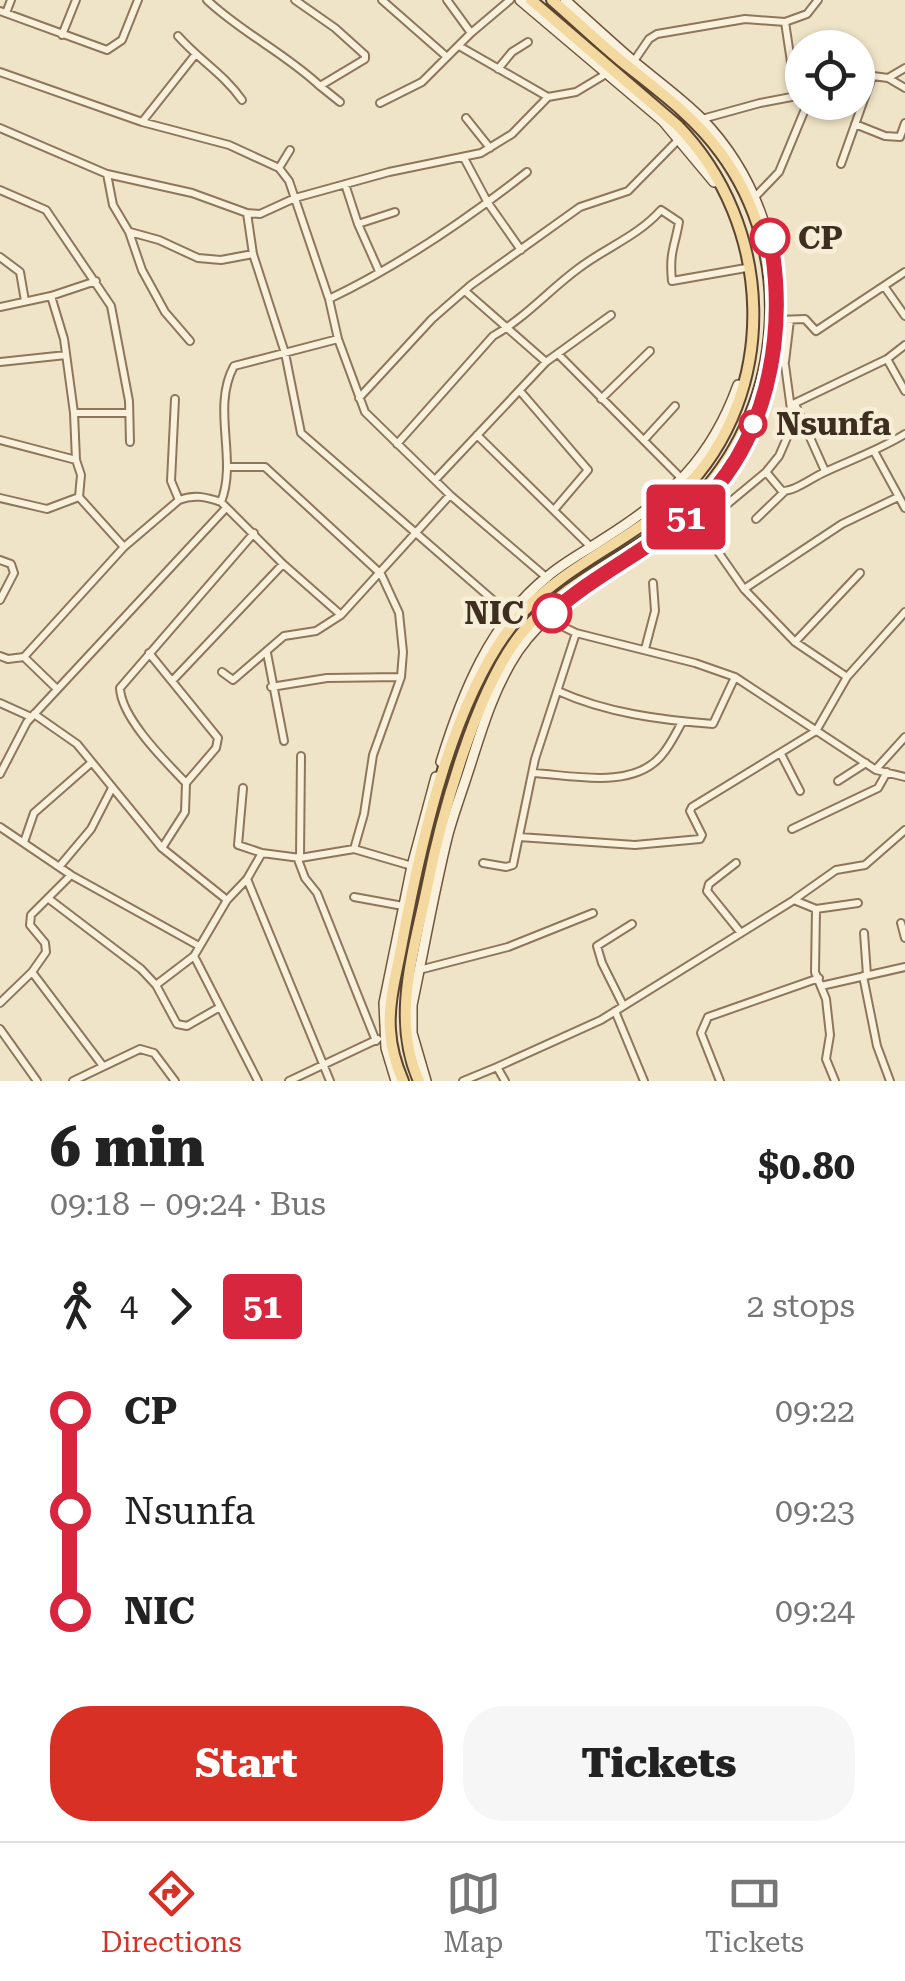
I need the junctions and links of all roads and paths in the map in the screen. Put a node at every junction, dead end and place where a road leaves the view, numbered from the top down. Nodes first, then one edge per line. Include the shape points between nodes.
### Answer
1 (11, 0) edge
2 (76, 0) edge
3 (138, 0) edge
4 (207, 0) edge
5 (294, 0) edge
6 (321, 0) edge
7 (382, 0) edge
8 (448, 0) edge
9 (510, 0) edge
10 (520, 0) edge
11 (531, 0) edge
12 (552, 0) edge
13 (565, 0) edge
14 (818, 0) edge
15 (3, 12) edge
16 (312, 12) junction
17 (785, 22) junction
18 (555, 26) junction
19 (787, 30) edge
20 (470, 33) junction
21 (62, 35) junction
22 (178, 36) dead end
23 (528, 42) dead end
24 (459, 46) junction
25 (195, 56) junction
26 (447, 57) junction
27 (634, 61) junction
28 (905, 68) edge
29 (498, 69) junction
30 (0, 72) edge
31 (606, 74) junction
32 (875, 77) edge
33 (888, 78) junction
34 (320, 86) junction
35 (660, 87) junction
36 (905, 88) edge
37 (548, 97) junction
38 (785, 99) edge
39 (242, 100) dead end
40 (340, 102) dead end
41 (380, 103) dead end
42 (466, 118) dead end
43 (702, 120) junction
44 (801, 120) edge
45 (857, 120) edge
46 (142, 122) junction
47 (905, 123) edge
48 (856, 124) junction
49 (0, 128) edge
50 (680, 138) junction
51 (490, 148) junction
52 (290, 150) dead end
53 (464, 158) junction
54 (841, 164) dead end
55 (279, 168) junction
56 (527, 172) dead end
57 (107, 174) junction
58 (345, 184) junction
59 (0, 190) edge
60 (755, 197) junction
61 (295, 198) junction
62 (488, 203) junction
63 (395, 212) dead end
64 (247, 213) junction
65 (358, 224) junction
66 (129, 232) junction
67 (521, 250) junction
68 (253, 254) junction
69 (0, 258) edge
70 (746, 268) junction
71 (379, 271) junction
72 (905, 272) edge
73 (96, 281) junction
74 (884, 286) junction
75 (465, 290) junction
76 (51, 296) junction
77 (328, 299) junction
78 (25, 302) junction
79 (0, 308) edge
80 (612, 314) dead end
81 (905, 316) edge
82 (778, 320) junction
83 (790, 320) junction
84 (510, 328) junction
85 (338, 339) junction
86 (190, 341) dead end
87 (905, 346) edge
88 (650, 351) dead end
89 (774, 352) junction
90 (285, 353) junction
91 (558, 354) junction
92 (66, 355) junction
93 (887, 359) junction
94 (0, 362) edge
95 (546, 362) junction
96 (784, 364) junction
97 (520, 391) junction
98 (905, 391) edge
99 (175, 398) dead end
100 (358, 398) junction
101 (602, 399) junction
102 (793, 405) junction
103 (676, 406) dead end
104 (74, 412) junction
105 (129, 414) junction
106 (905, 434) edge
107 (477, 435) junction
108 (0, 440) edge
109 (644, 440) junction
110 (130, 442) dead end
111 (397, 444) junction
112 (875, 453) junction
113 (76, 460) junction
114 (228, 468) junction
115 (826, 471) junction
116 (766, 472) junction
117 (436, 480) junction
118 (683, 480) junction
119 (784, 492) junction
120 (450, 495) junction
121 (78, 497) junction
122 (898, 497) junction
123 (0, 498) edge
124 (179, 500) junction
125 (224, 505) junction
126 (905, 508) edge
127 (554, 510) junction
128 (691, 513) junction
129 (756, 519) dead end
130 (701, 526) junction
131 (254, 533) junction
132 (413, 534) junction
133 (124, 547) junction
134 (591, 548) junction
135 (0, 560) edge
136 (283, 564) junction
137 (860, 573) dead end
138 (381, 574) junction
139 (546, 577) junction
140 (652, 584) dead end
141 (744, 590) junction
142 (0, 600) edge
143 (494, 601) dead end
144 (905, 612) edge
145 (341, 615) junction
146 (546, 618) junction
147 (576, 633) junction
148 (795, 642) junction
149 (645, 649) junction
150 (266, 652) junction
151 (149, 653) junction
152 (0, 656) edge
153 (24, 658) junction
154 (222, 672) dead end
155 (402, 676) junction
156 (735, 677) junction
157 (847, 677) junction
158 (173, 680) junction
159 (272, 688) junction
160 (57, 689) junction
161 (558, 692) junction
162 (0, 703) edge
163 (32, 716) junction
164 (683, 722) junction
165 (816, 731) junction
166 (905, 737) edge
167 (284, 741) dead end
168 (781, 754) junction
169 (301, 756) dead end
170 (91, 763) junction
171 (866, 763) junction
172 (2, 764) edge
173 (876, 770) junction
174 (887, 772) junction
175 (533, 773) junction
176 (0, 774) edge
177 (905, 777) edge
178 (838, 781) dead end
179 (186, 783) junction
180 (112, 788) junction
181 (243, 788) dead end
182 (800, 791) dead end
183 (452, 807) junction
184 (0, 827) edge
185 (427, 829) junction
186 (792, 830) dead end
187 (905, 830) edge
188 (441, 832) junction
189 (519, 838) junction
190 (24, 842) junction
191 (162, 848) junction
192 (354, 849) junction
193 (262, 853) junction
194 (298, 858) junction
195 (483, 863) dead end
196 (736, 864) dead end
197 (412, 866) junction
198 (59, 868) junction
199 (71, 876) junction
200 (247, 879) junction
201 (354, 897) dead end
202 (49, 899) junction
203 (227, 900) junction
204 (794, 900) junction
205 (858, 903) dead end
206 (402, 906) junction
207 (816, 909) junction
208 (593, 914) dead end
209 (426, 916) junction
210 (632, 924) dead end
211 (901, 924) dead end
212 (741, 933) junction
213 (864, 933) dead end
214 (905, 938) edge
215 (200, 946) junction
216 (194, 956) junction
217 (905, 967) edge
218 (419, 970) junction
219 (32, 972) junction
220 (865, 975) junction
221 (820, 982) junction
222 (156, 985) junction
223 (0, 1003) edge
224 (624, 1005) junction
225 (220, 1007) junction
226 (615, 1011) junction
227 (0, 1029) edge
228 (380, 1038) junction
229 (103, 1066) junction
230 (324, 1066) junction
231 (498, 1067) junction
232 (37, 1081) edge
233 (73, 1081) edge
234 (175, 1081) edge
235 (258, 1081) edge
236 (289, 1081) edge
237 (330, 1081) edge
238 (400, 1081) edge
239 (422, 1081) edge
240 (463, 1081) edge
241 (504, 1081) edge
242 (644, 1081) edge
243 (720, 1081) edge
244 (835, 1081) edge
245 (890, 1081) edge

1 - 15 street
2 - 21 street
3 - 21 street via 118,46 102,50
4 - 34 street
5 - 16 street
6 - 16 street
7 - 26 street
8 - 20 street
9 - 20 street
10 - 18 street
11 - 18 main road
12 - 35 main road
13 - 27 street
14 - 17 street
15 - 21 street
16 - 34 street via 365,57
17 - 19 street
17 - 27 street via 745,19 657,34
18 - 31 street
18 - 185 main road via 677,125 722,181 744,235 753,339 736,404 702,470 646,522 552,583 500,644 460,725
20 - 24 street
22 - 25 street
23 - 29 street
24 - 26 street
24 - 29 street
25 - 39 street
25 - 46 street
26 - 41 street via 422,82
27 - 35 street
28 - 33 street
29 - 37 street
30 - 46 street
31 - 37 street via 576,92
31 - 50 street
32 - 33 street
33 - 36 street
34 - 40 street
35 - 43 street
35 - 183 main road via 721,153 762,238 772,321 759,389 734,447 699,496 562,593 520,636 489,686
37 - 51 street
38 - 43 street
42 - 51 street
43 - 60 street
44 - 60 street via 779,172
45 - 48 street
46 - 55 street via 229,145
47 - 48 street via 900,137
48 - 54 street
49 - 57 street
50 - 67 street via 628,191 580,208
50 - 70 street via 720,195
51 - 53 street
52 - 55 street
53 - 58 street
53 - 62 street
55 - 61 street
56 - 62 street
57 - 64 street
57 - 66 street via 113,205
58 - 61 street
58 - 65 street
59 - 73 street via 46,210
60 - 82 street via 768,228
61 - 64 street via 262,214
61 - 77 street
62 - 67 street
62 - 71 street
63 - 65 street
64 - 68 street
65 - 71 street
66 - 68 street via 198,258
66 - 86 street via 165,312
67 - 75 street
68 - 90 street
69 - 78 street via 20,272
70 - 84 street via 672,281 671,248 680,226 661,210 643,230 577,269
70 - 118 street via 749,323 742,374 713,440
71 - 77 street
72 - 74 street
73 - 76 street
73 - 105 street via 118,334
74 - 81 street
74 - 83 street via 816,331 806,320
75 - 84 street
75 - 100 street
76 - 78 street
76 - 92 street
77 - 85 street
78 - 79 street
80 - 91 street
82 - 83 street
82 - 89 street
83 - 96 street
84 - 95 street
84 - 111 street via 493,336
85 - 90 street
85 - 100 street
87 - 93 street
88 - 101 street
89 - 96 street
89 - 128 street via 745,442
90 - 114 street via 232,368 224,418
90 - 132 street via 301,433
91 - 95 street
91 - 101 street
92 - 94 street
92 - 104 street
93 - 98 street
93 - 102 street
95 - 97 street
96 - 102 street
97 - 107 street
97 - 127 street via 588,470
99 - 124 street via 171,481
100 - 111 street
101 - 109 street
102 - 115 street
102 - 116 street via 794,424
103 - 109 street
104 - 105 street
104 - 113 street
105 - 110 street
106 - 112 street
107 - 117 street
107 - 127 street
108 - 113 street
109 - 118 street
111 - 117 street
112 - 115 street
112 - 122 street
113 - 121 street
114 - 125 street
114 - 138 street via 265,467
115 - 119 street
116 - 119 street
116 - 130 street
117 - 120 street
118 - 134 street
119 - 129 street
120 - 132 street
120 - 139 street
121 - 123 street via 47,508
121 - 133 street
122 - 126 street
122 - 141 street via 842,524
124 - 125 street via 200,496
124 - 133 street
125 - 131 street
125 - 160 street
127 - 134 street
128 - 130 street
128 - 146 street
130 - 141 street
131 - 136 street
131 - 151 street
132 - 138 street
132 - 143 street
133 - 153 street
134 - 139 street
135 - 142 street via 14,573
136 - 145 street
136 - 158 street
137 - 148 street
138 - 145 street
138 - 155 street via 399,613
139 - 197 street via 496,635 468,686
140 - 149 street via 655,611
141 - 148 street
144 - 157 street
145 - 150 street via 316,631 284,636
146 - 147 street
146 - 183 street via 520,648 490,704
147 - 149 street
147 - 161 street
148 - 157 street
149 - 156 street
150 - 154 street via 233,680
150 - 159 street
151 - 158 street
151 - 179 street via 124,681 120,696
152 - 153 street
153 - 160 street
155 - 159 street
155 - 192 street via 373,755
156 - 164 street via 714,724
156 - 165 street
157 - 165 street
158 - 179 street via 218,740
159 - 167 street
160 - 163 street
161 - 164 street
161 - 175 street
162 - 163 street
163 - 170 street via 77,744
163 - 172 street
164 - 175 street via 662,756 634,772
165 - 168 street
165 - 171 street
166 - 173 street
168 - 182 street
168 - 189 street via 692,807 700,839 635,845
169 - 194 street
170 - 180 street
170 - 190 street via 34,813
171 - 173 street
171 - 178 street
172 - 176 street
173 - 174 street
174 - 177 street
174 - 186 street via 878,788
175 - 189 street
179 - 191 street via 185,812
180 - 191 street
180 - 198 street via 91,829
181 - 193 street via 238,845
183 - 188 main road
183 - 209 street
184 - 190 street
185 - 188 main road
185 - 238 main road via 390,1008
187 - 204 street via 864,866 836,870
188 - 209 main road
189 - 195 street via 510,868
190 - 198 street
191 - 203 street
192 - 194 street
192 - 197 street
193 - 194 street
193 - 200 street
194 - 228 street
196 - 212 street via 707,888
197 - 206 street
198 - 199 street
199 - 202 street
199 - 215 street
200 - 203 street
200 - 230 street
201 - 206 street
202 - 219 street via 29,920 46,949
202 - 222 street
203 - 215 street
204 - 207 street
204 - 212 street
205 - 207 street
206 - 228 street
207 - 221 street via 814,972
208 - 218 street via 504,949
209 - 218 street
209 - 239 main road via 404,1024 408,1054
210 - 224 street via 597,946
211 - 214 street
212 - 224 street
213 - 220 street
215 - 216 street
216 - 222 street
216 - 225 street
217 - 220 street
218 - 239 street via 412,1033
219 - 223 street
219 - 229 street
220 - 221 street
220 - 245 street
221 - 243 street via 708,1017 701,1033
221 - 244 street via 830,1027 826,1059
222 - 225 street via 181,1027
224 - 226 street
225 - 235 street
226 - 231 street
226 - 242 street
227 - 232 street
228 - 230 street
228 - 238 street
229 - 233 street
229 - 234 street via 145,1049
230 - 236 street
230 - 237 street
231 - 240 street
231 - 241 street

